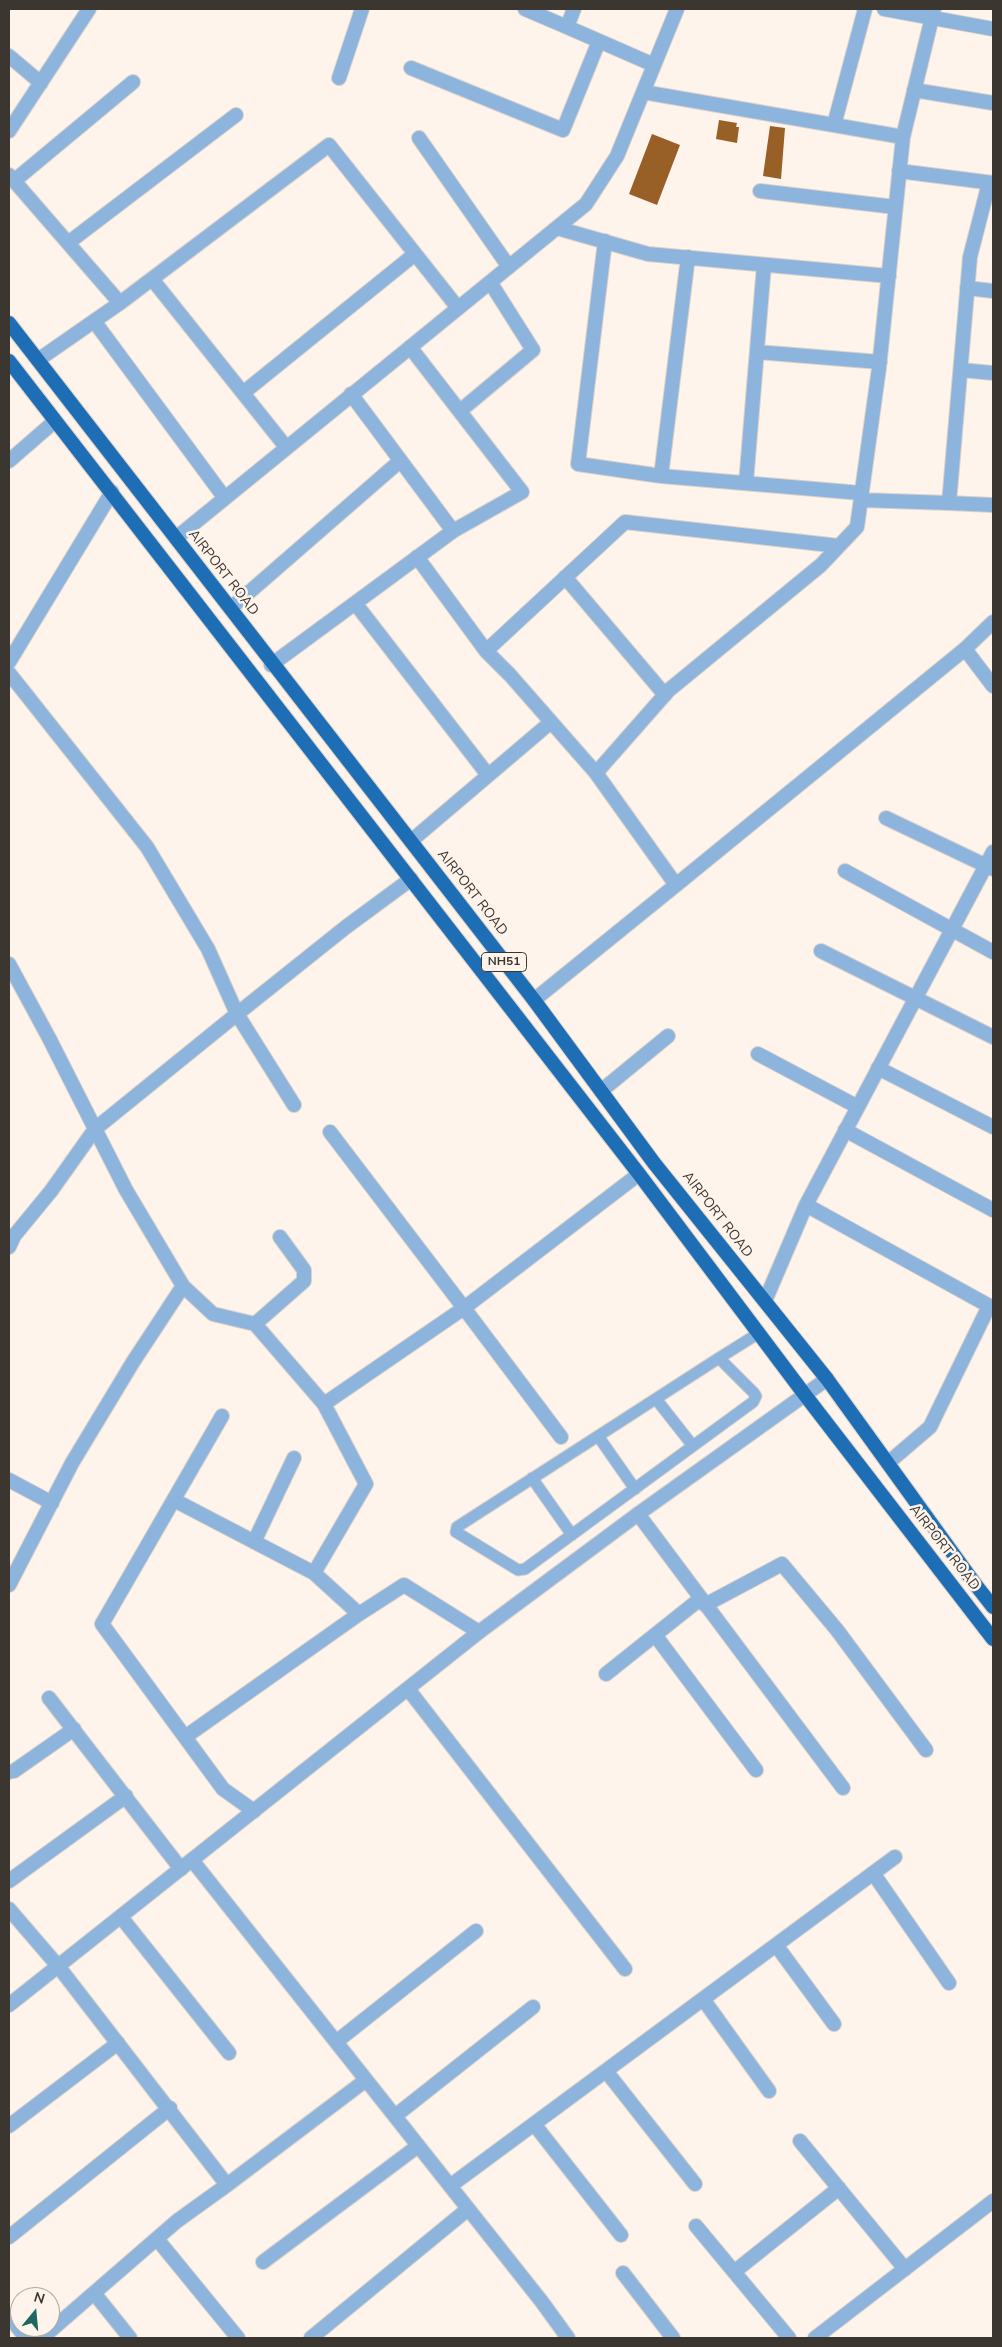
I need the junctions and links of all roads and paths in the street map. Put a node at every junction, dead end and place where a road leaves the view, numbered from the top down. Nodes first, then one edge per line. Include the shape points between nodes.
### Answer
1 (89, 9) edge
2 (362, 9) edge
3 (525, 9) edge
4 (574, 9) edge
5 (677, 9) edge
6 (865, 9) edge
7 (884, 9) edge
8 (933, 13) edge
9 (567, 27) junction
10 (993, 29) edge
11 (599, 41) junction
12 (9, 56) edge
13 (654, 65) junction
14 (411, 68) dead end
15 (339, 78) dead end
16 (133, 82) dead end
17 (41, 83) junction
18 (914, 90) junction
19 (643, 92) junction
20 (993, 104) edge
21 (236, 115) dead end
22 (834, 125) junction
23 (9, 131) edge
24 (903, 137) junction
25 (419, 138) dead end
26 (899, 171) junction
27 (11, 178) edge
28 (991, 183) edge
29 (760, 191) dead end
30 (896, 208) junction
31 (557, 228) junction
32 (605, 241) junction
33 (68, 243) junction
34 (415, 254) junction
35 (688, 257) junction
36 (764, 265) junction
37 (509, 267) junction
38 (888, 276) junction
39 (152, 279) junction
40 (490, 282) junction
41 (967, 288) junction
42 (993, 291) edge
43 (120, 303) junction
44 (458, 308) junction
45 (94, 321) junction
46 (9, 323) edge
47 (410, 347) junction
48 (757, 352) junction
49 (38, 360) junction
50 (9, 361) edge
51 (880, 362) junction
52 (961, 370) junction
53 (993, 373) edge
54 (243, 393) junction
55 (351, 394) junction
56 (460, 412) junction
57 (55, 421) junction
58 (286, 447) junction
59 (9, 461) edge
60 (400, 461) junction
61 (662, 476) junction
62 (746, 483) junction
63 (112, 492) junction
64 (224, 497) junction
65 (861, 497) junction
66 (949, 504) junction
67 (993, 505) edge
68 (453, 531) junction
69 (176, 538) junction
70 (839, 546) junction
71 (417, 556) junction
72 (565, 578) junction
73 (355, 603) junction
74 (231, 608) junction
75 (993, 622) edge
76 (965, 649) junction
77 (486, 651) junction
78 (9, 662) edge
79 (272, 665) junction
80 (9, 673) edge
81 (993, 686) edge
82 (665, 695) junction
83 (551, 722) junction
84 (596, 773) junction
85 (488, 775) junction
86 (886, 818) dead end
87 (411, 841) junction
88 (993, 852) edge
89 (990, 867) edge
90 (845, 871) dead end
91 (411, 879) junction
92 (676, 885) junction
93 (951, 930) junction
94 (820, 951) dead end
95 (993, 952) edge
96 (11, 973) edge
97 (915, 998) junction
98 (534, 1000) junction
99 (237, 1014) junction
100 (668, 1036) dead end
101 (993, 1037) edge
102 (758, 1054) dead end
103 (878, 1068) junction
104 (601, 1091) junction
105 (294, 1105) dead end
106 (858, 1107) junction
107 (993, 1127) edge
108 (95, 1128) junction
109 (846, 1130) junction
110 (330, 1132) dead end
111 (639, 1174) junction
112 (806, 1205) junction
113 (993, 1210) edge
114 (280, 1237) dead end
115 (9, 1246) edge
116 (183, 1286) junction
117 (764, 1301) junction
118 (991, 1307) edge
119 (464, 1308) junction
120 (255, 1324) junction
121 (759, 1334) junction
122 (719, 1358) junction
123 (828, 1379) junction
124 (805, 1395) junction
125 (656, 1399) junction
126 (324, 1404) junction
127 (222, 1416) dead end
128 (598, 1436) junction
129 (562, 1437) dead end
130 (693, 1446) junction
131 (294, 1458) dead end
132 (888, 1463) junction
133 (532, 1478) junction
134 (9, 1480) edge
135 (635, 1489) junction
136 (174, 1500) junction
137 (52, 1503) junction
138 (638, 1514) junction
139 (572, 1535) junction
140 (254, 1542) junction
141 (314, 1573) junction
142 (9, 1585) edge
143 (703, 1602) junction
144 (993, 1607) edge
145 (359, 1614) junction
146 (479, 1632) junction
147 (655, 1635) junction
148 (993, 1639) edge
149 (606, 1674) dead end
150 (408, 1689) junction
151 (49, 1698) dead end
152 (74, 1729) junction
153 (185, 1737) junction
154 (926, 1750) dead end
155 (756, 1770) dead end
156 (9, 1772) edge
157 (843, 1788) dead end
158 (126, 1796) junction
159 (254, 1811) junction
160 (895, 1857) dead end
161 (186, 1864) junction
162 (872, 1873) junction
163 (9, 1881) edge
164 (9, 1909) edge
165 (121, 1917) junction
166 (476, 1930) dead end
167 (776, 1945) junction
168 (58, 1966) junction
169 (625, 1969) dead end
170 (949, 1983) dead end
171 (703, 1999) junction
172 (9, 2005) edge
173 (533, 2007) dead end
174 (834, 2024) dead end
175 (336, 2042) junction
176 (118, 2043) junction
177 (230, 2053) dead end
178 (606, 2071) junction
179 (366, 2080) junction
180 (769, 2090) dead end
181 (170, 2108) junction
182 (395, 2116) junction
183 (534, 2124) junction
184 (9, 2126) edge
185 (800, 2140) dead end
186 (418, 2146) junction
187 (695, 2184) dead end
188 (227, 2185) junction
189 (450, 2186) junction
190 (839, 2188) junction
191 (993, 2201) edge
192 (468, 2209) junction
193 (696, 2226) dead end
194 (621, 2235) dead end
195 (9, 2237) edge
196 (156, 2239) junction
197 (264, 2262) dead end
198 (906, 2269) junction
199 (734, 2272) junction
200 (623, 2273) dead end
201 (94, 2293) junction
202 (9, 2316) edge
203 (26, 2338) edge
204 (42, 2338) edge
205 (130, 2338) edge
206 (238, 2338) edge
207 (311, 2338) edge
208 (568, 2338) edge
209 (673, 2338) edge
210 (789, 2338) edge
211 (815, 2338) edge

1 - 17 street
2 - 15 street
3 - 9 street
4 - 9 street
5 - 13 street
6 - 22 street
7 - 8 street
8 - 10 street
8 - 18 street
9 - 11 street
11 - 13 street
11 - 14 street via 563,130
12 - 17 street
13 - 19 street
16 - 27 street
17 - 23 street
18 - 20 street
18 - 24 street
19 - 22 street
19 - 31 street via 612,164 586,204
21 - 33 street
22 - 24 street
24 - 26 street
25 - 37 street
26 - 28 street
26 - 30 street
27 - 33 street
28 - 41 street via 970,257
29 - 30 street
30 - 38 street
31 - 32 street
31 - 37 street
32 - 35 street via 648,254
32 - 61 street via 578,464
33 - 43 street
34 - 39 street via 329,145
34 - 44 street
34 - 54 street
35 - 36 street
35 - 61 street
36 - 38 street
36 - 48 street
37 - 40 street
38 - 51 street
39 - 43 street
39 - 54 street
40 - 44 street
40 - 56 street via 533,350
41 - 42 street
41 - 52 street
43 - 45 street
44 - 47 street
45 - 49 street
45 - 64 street
46 - 49 highway, AIRPORT ROAD / NH51
47 - 55 street
47 - 56 street
48 - 51 street
48 - 62 street
49 - 69 highway, AIRPORT ROAD / NH51
50 - 57 highway, AIRPORT ROAD / NH51
51 - 65 street
52 - 53 street
52 - 66 street
54 - 58 street
55 - 58 street
55 - 60 street
56 - 68 street via 522,492
57 - 59 street
57 - 63 highway, AIRPORT ROAD / NH51
58 - 64 street
60 - 68 street
60 - 74 street
61 - 62 street
62 - 65 street
63 - 78 street
63 - 91 highway, AIRPORT ROAD / NH51
64 - 69 street
65 - 66 street
65 - 70 street via 857,527
66 - 67 street
68 - 71 street
69 - 74 highway, AIRPORT ROAD / NH51
70 - 72 street via 625,522
70 - 82 street
71 - 73 street
71 - 77 street
72 - 77 street
72 - 82 street
73 - 79 street
73 - 85 street
74 - 79 highway, AIRPORT ROAD / NH51
75 - 76 street
76 - 81 street
76 - 92 street
77 - 83 street
79 - 87 highway, AIRPORT ROAD / NH51
80 - 99 street via 147,847 208,949
82 - 84 street
83 - 84 street
83 - 85 street
84 - 92 street
85 - 87 street
86 - 89 street
87 - 98 highway, AIRPORT ROAD / NH51
88 - 89 street
89 - 93 street
90 - 93 street
91 - 99 street
91 - 111 highway, AIRPORT ROAD / NH51
92 - 98 street
93 - 95 street
93 - 97 street
94 - 97 street
96 - 108 street
97 - 101 street
97 - 103 street
98 - 104 highway, AIRPORT ROAD / NH51
99 - 105 street
99 - 108 street
100 - 104 street
102 - 106 street
103 - 106 street
103 - 107 street
104 - 117 highway, AIRPORT ROAD / NH51
106 - 109 street
108 - 115 street
108 - 116 street via 126,1190
109 - 112 street
109 - 113 street
110 - 119 street
111 - 119 street
111 - 121 highway, AIRPORT ROAD / NH51
112 - 117 street
112 - 118 street
114 - 120 street via 304,1270 304,1281
116 - 120 street via 213,1314
116 - 137 street via 133,1362
117 - 123 highway, AIRPORT ROAD / NH51
118 - 132 street via 930,1426
119 - 126 street
119 - 129 street
120 - 126 street
121 - 122 lane
121 - 124 highway, AIRPORT ROAD / NH51
122 - 125 lane
122 - 130 lane via 754,1393 755,1400
123 - 124 street
123 - 132 highway, AIRPORT ROAD / NH51
124 - 138 street
124 - 148 highway, AIRPORT ROAD / NH51
125 - 128 lane
125 - 130 lane
126 - 141 street via 366,1484
127 - 136 street
128 - 133 lane
128 - 135 lane
130 - 135 lane
131 - 140 street
132 - 144 highway, AIRPORT ROAD / NH51
133 - 139 lane
133 - 139 lane via 457,1526 456,1532 518,1570
134 - 137 street
135 - 139 lane
136 - 140 street
136 - 153 street via 102,1624
137 - 142 street
138 - 143 street
138 - 146 street
140 - 141 street
141 - 145 street
143 - 147 street
143 - 154 street via 782,1564 838,1630
143 - 157 street
145 - 146 street via 404,1585
145 - 153 street
146 - 150 street
147 - 149 street
147 - 155 street
150 - 159 street
150 - 169 street
151 - 152 street
152 - 156 street
152 - 158 street
153 - 159 street via 223,1789
158 - 161 street
158 - 163 street
159 - 161 street
160 - 162 street
161 - 165 street
161 - 175 street
162 - 167 street
162 - 170 street
164 - 168 street
165 - 168 street
165 - 177 street
166 - 175 street
167 - 171 street
167 - 174 street
168 - 172 street
168 - 176 street
171 - 178 street
171 - 180 street
173 - 182 street
175 - 179 street
176 - 181 street
176 - 184 street
178 - 183 street
178 - 187 street
179 - 182 street
179 - 188 street
181 - 188 street
181 - 195 street
182 - 186 street
183 - 189 street
183 - 194 street
185 - 190 street
186 - 189 street
186 - 197 street
188 - 196 street
189 - 192 street
190 - 198 street
190 - 199 street
191 - 198 street
192 - 207 street
192 - 208 street
193 - 199 street
196 - 201 street
196 - 206 street
198 - 211 street
199 - 210 street
200 - 209 street
201 - 204 street
201 - 205 street
202 - 203 street

